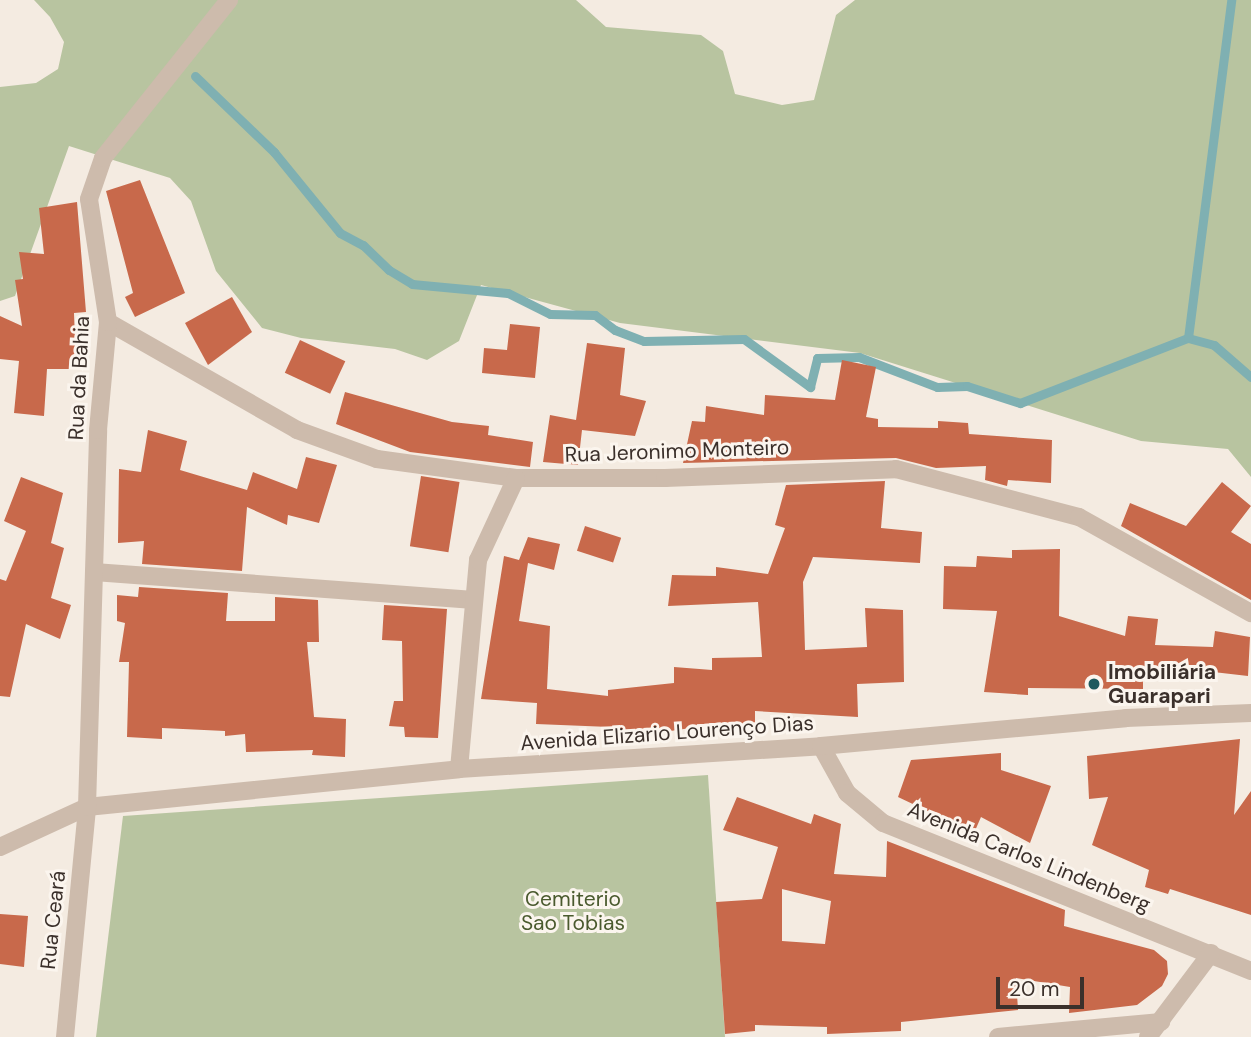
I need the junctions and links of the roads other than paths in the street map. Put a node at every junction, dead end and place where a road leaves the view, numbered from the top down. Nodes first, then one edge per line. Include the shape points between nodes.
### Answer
1 (229, 0) edge
2 (108, 322) junction
3 (516, 478) junction
4 (94, 572) junction
5 (474, 600) junction
6 (1251, 613) edge
7 (1251, 713) edge
8 (821, 746) junction
9 (459, 769) junction
10 (87, 807) junction
11 (0, 847) edge
12 (1211, 953) junction
13 (1251, 971) edge
14 (1161, 1022) junction
15 (65, 1037) edge
16 (998, 1037) edge
17 (1148, 1037) edge

1 - 2 street, Rua da Bahia via 103,158 89,199
2 - 3 street, Rua Jeronimo Monteiro via 296,430 377,459
2 - 4 street, Rua da Bahia via 98,430
3 - 5 street via 478,560
3 - 6 street, Rua Jeronimo Monteiro via 665,478 896,469 1079,517
4 - 5 street
4 - 10 street, Rua da Bahia
5 - 9 street
7 - 8 street, Avenida Elizario Lourenço Dias via 1126,718
8 - 9 street, Avenida Elizario Lourenço Dias
8 - 12 street, Avenida Carlos Lindenberg via 847,793 883,823
9 - 10 street, Avenida Elizario Lourenço Dias
10 - 11 street, Avenida Elizario Lourenço Dias
10 - 15 street, Rua Ceará
12 - 13 street, Avenida Carlos Lindenberg
12 - 14 street
14 - 16 street
14 - 17 street

